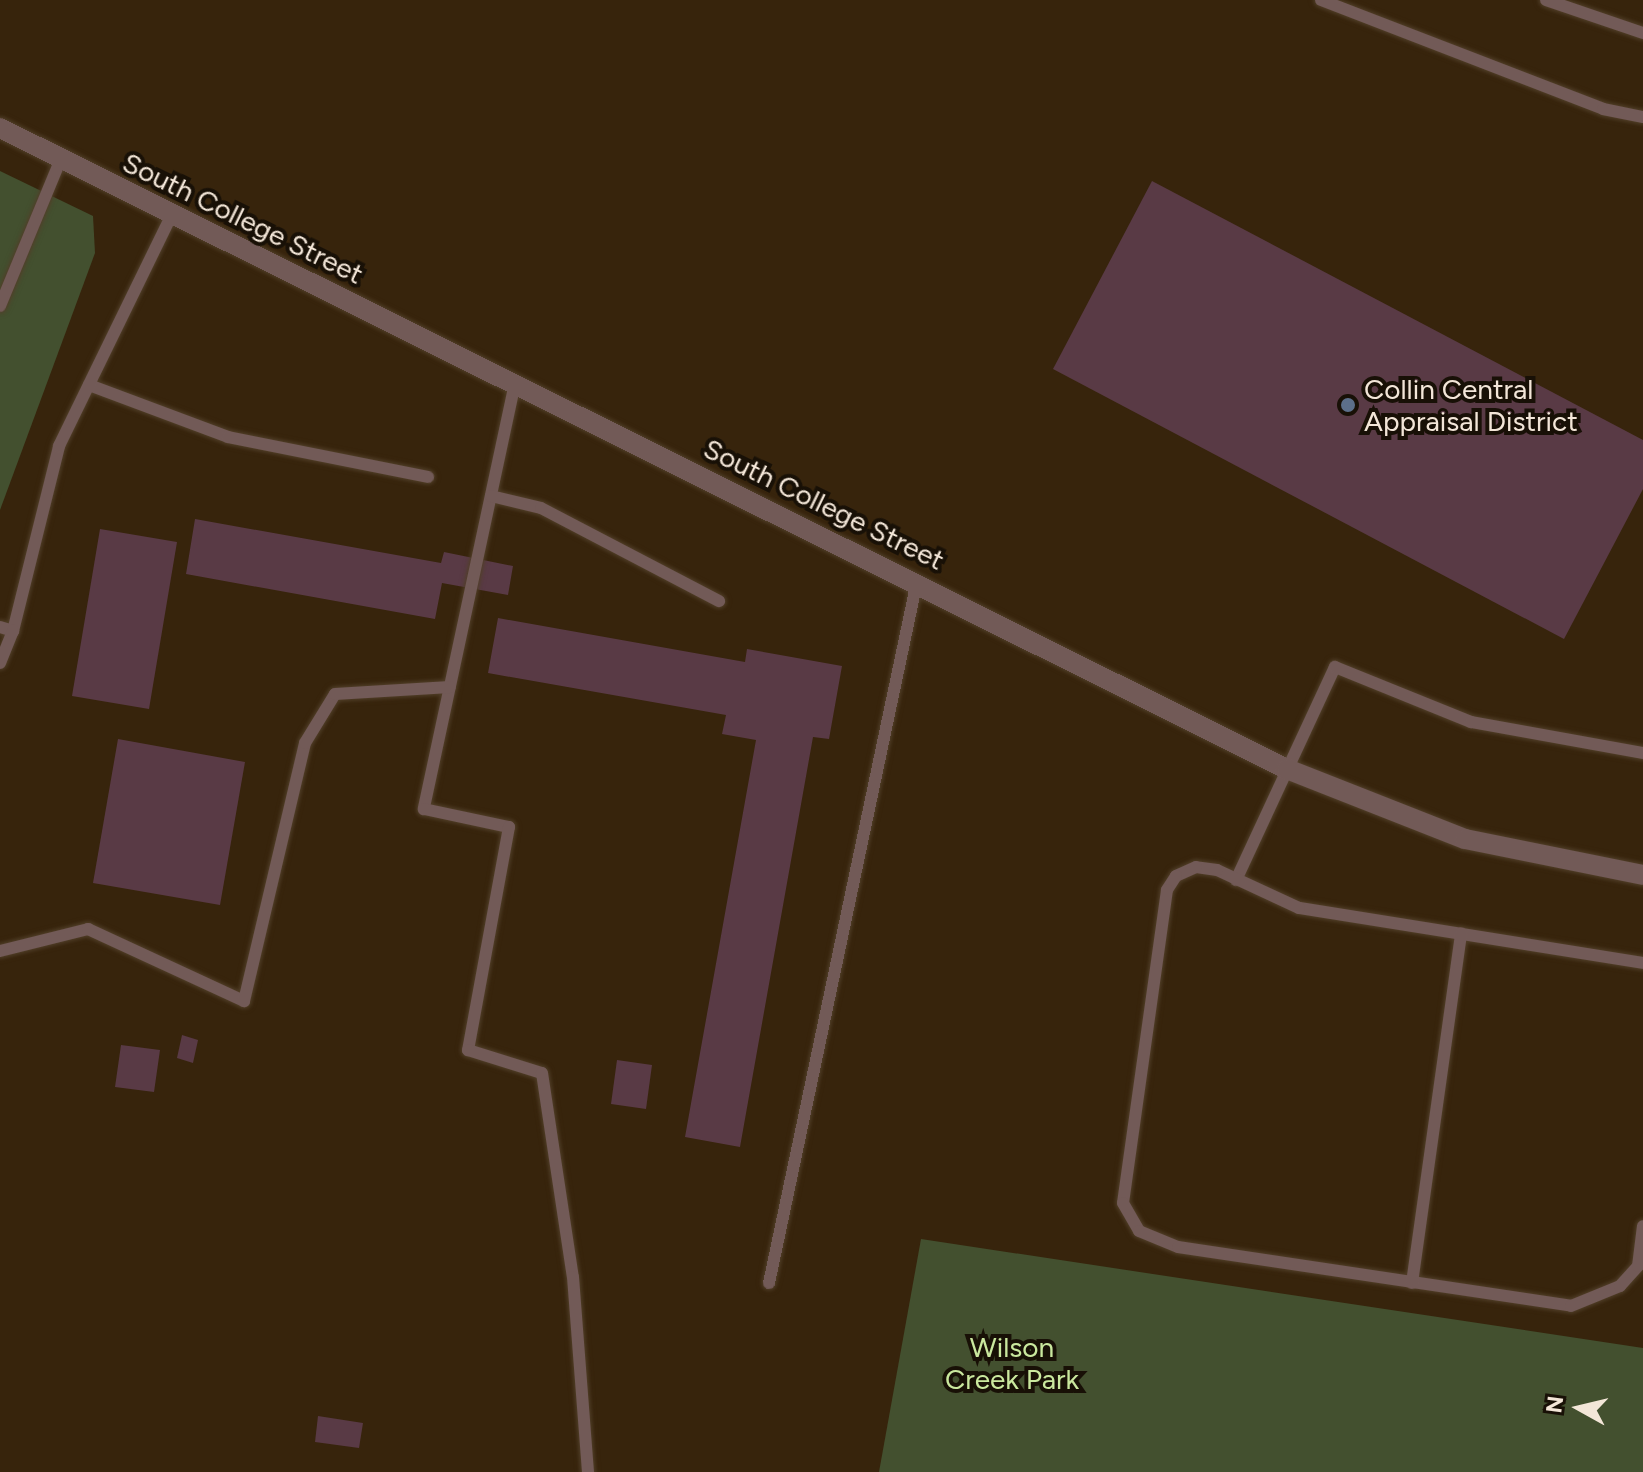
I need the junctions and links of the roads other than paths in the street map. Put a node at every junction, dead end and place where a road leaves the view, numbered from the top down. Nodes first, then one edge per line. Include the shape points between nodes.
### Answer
1 (1546, 0) edge
2 (1328, 1) edge
3 (1643, 33) edge
4 (1643, 117) edge
5 (0, 128) edge
6 (61, 159) junction
7 (172, 214) junction
8 (0, 306) edge
9 (515, 383) junction
10 (89, 385) junction
11 (428, 477) dead end
12 (491, 496) junction
13 (917, 581) junction
14 (719, 601) dead end
15 (6, 629) edge
16 (0, 663) edge
17 (450, 687) junction
18 (1643, 753) edge
19 (1287, 769) junction
20 (1643, 875) edge
21 (1236, 880) junction
22 (1461, 933) junction
23 (0, 951) edge
24 (1643, 963) edge
25 (1643, 1226) edge
26 (1640, 1266) edge
27 (769, 1283) dead end
28 (1412, 1283) junction
29 (588, 1472) edge

1 - 3 lane
2 - 4 lane via 1603,109
5 - 6 street, South College Street
6 - 7 street, South College Street
6 - 8 lane
7 - 9 street, South College Street
7 - 10 lane
9 - 12 lane
9 - 13 street, South College Street
10 - 11 lane via 228,437
10 - 15 lane via 59,446
12 - 14 lane via 541,508
12 - 17 lane
13 - 19 street, South College Street
13 - 27 lane
15 - 16 lane
17 - 23 lane via 335,694 305,743 244,1001 88,929
17 - 29 lane via 424,809 509,827 468,1050 542,1073 573,1277
18 - 19 lane via 1471,722 1335,667
19 - 20 street, South College Street via 1465,839
19 - 21 lane
21 - 22 lane via 1299,908
21 - 28 lane via 1196,867 1167,890 1127,1161 1128,1220 1178,1247
22 - 24 lane
22 - 28 lane
25 - 26 lane
26 - 28 lane via 1597,1301 1571,1306

